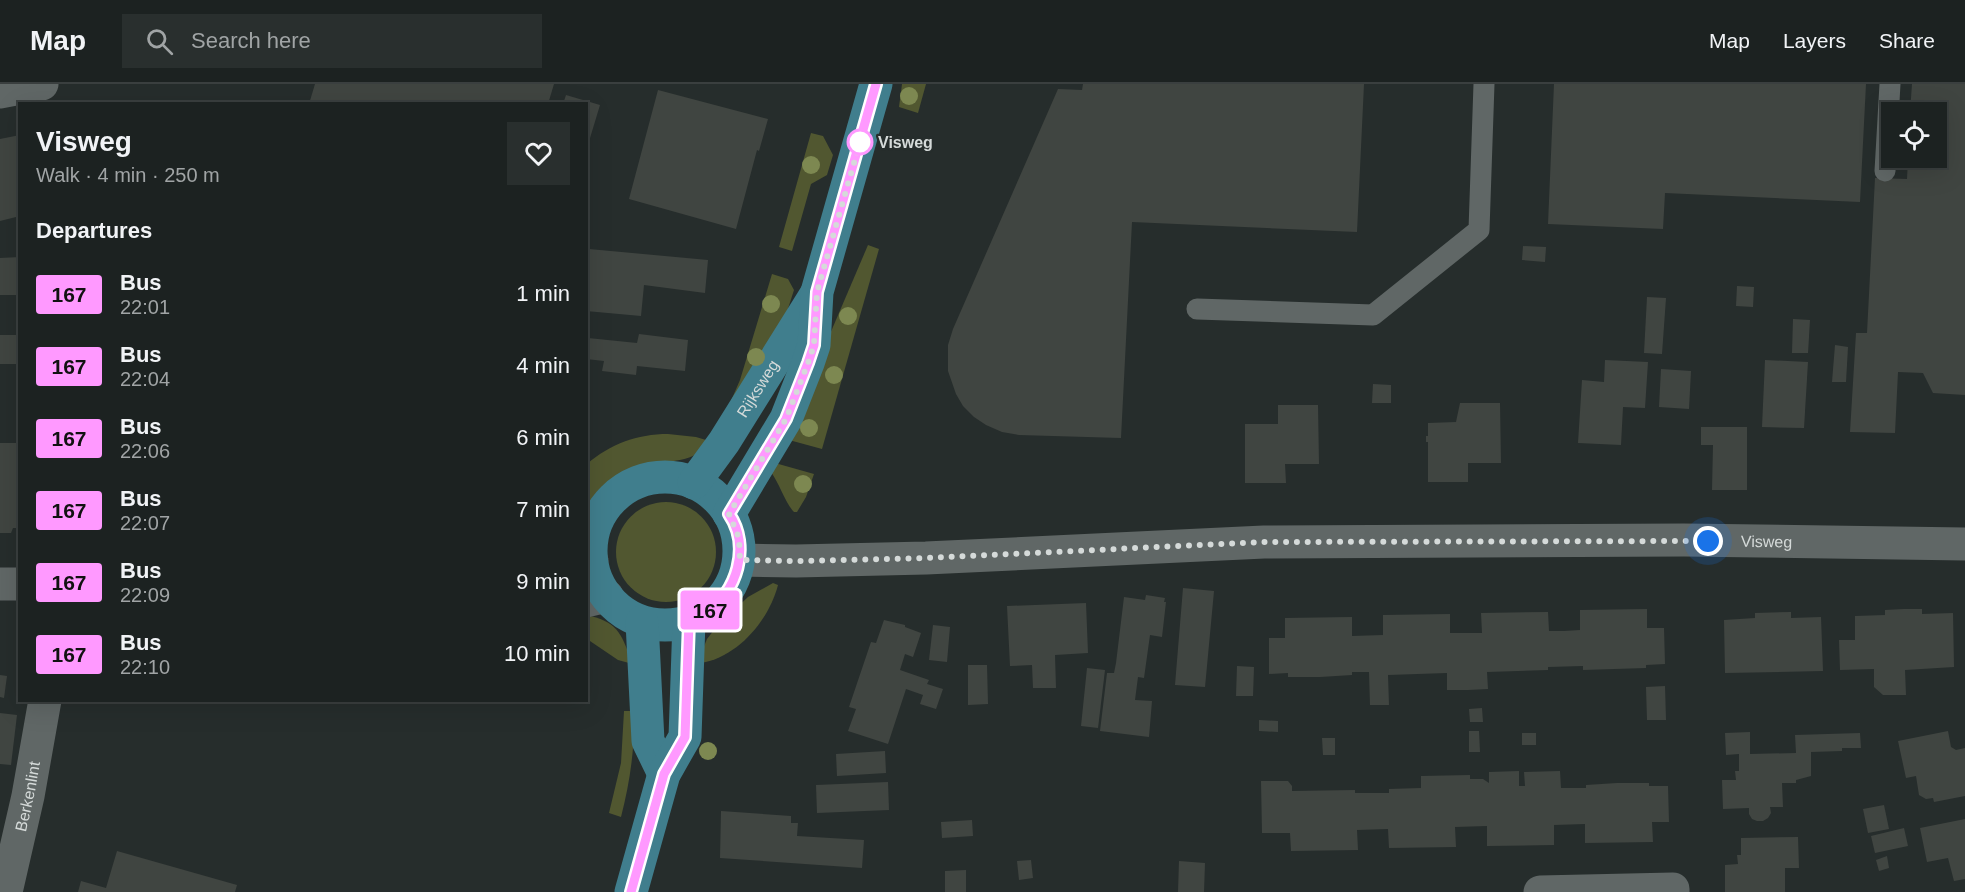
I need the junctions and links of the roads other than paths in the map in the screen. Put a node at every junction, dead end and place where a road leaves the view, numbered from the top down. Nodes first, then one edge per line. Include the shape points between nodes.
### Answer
1 (42, 84) edge
2 (876, 84) edge
3 (1484, 84) edge
4 (1890, 84) edge
5 (0, 92) edge
6 (1885, 171) dead end
7 (817, 292) junction
8 (1197, 309) dead end
9 (694, 483) junction
10 (729, 514) junction
11 (1965, 544) edge
12 (740, 560) junction
13 (589, 561) edge
14 (0, 584) edge
15 (18, 584) edge
16 (597, 598) edge
17 (642, 621) junction
18 (689, 621) junction
19 (45, 702) edge
20 (664, 774) junction
21 (1673, 890) edge
22 (6, 892) edge
23 (631, 892) edge
24 (1540, 892) edge

1 - 5 street
2 - 7 main road, Rijksweg
3 - 8 lane via 1479,230 1373,315
4 - 6 lane
7 - 9 main road, Rijksweg via 724,442
7 - 10 main road, Rijksweg via 814,345 786,419
9 - 10 main road via 720,501
9 - 13 main road via 664,477 626,488 599,518
10 - 12 main road via 739,538
11 - 12 street, Visweg via 1684,540 1264,542 926,558
12 - 18 main road via 723,598
13 - 16 main road via 596,578
14 - 15 street
16 - 17 main road
17 - 18 main road via 664,625
17 - 20 main road via 648,741
18 - 20 main road via 685,737
19 - 22 street, Berkenlint
20 - 23 main road
21 - 24 street

